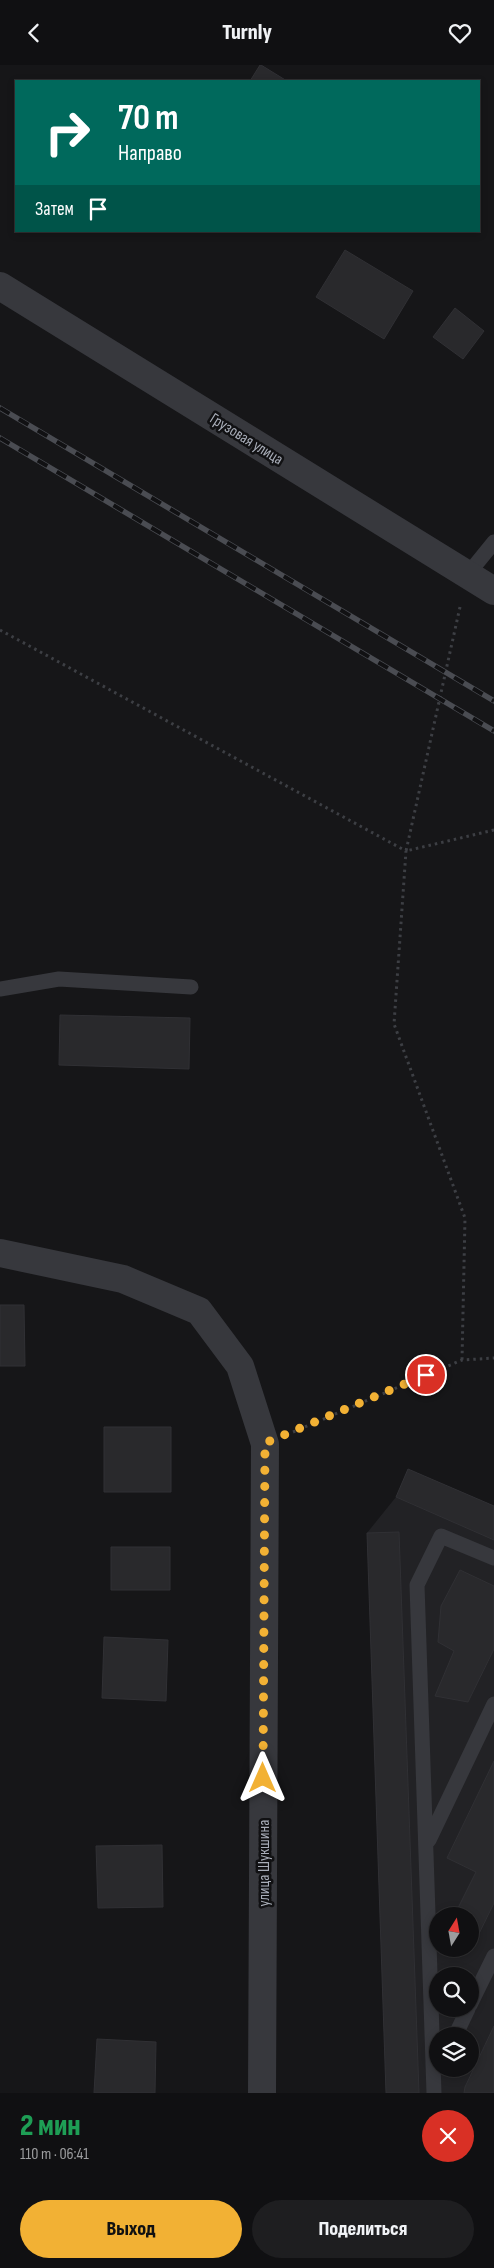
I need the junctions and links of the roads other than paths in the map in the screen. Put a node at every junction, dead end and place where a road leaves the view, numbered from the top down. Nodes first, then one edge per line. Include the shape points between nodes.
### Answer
1 (0, 286) edge
2 (494, 542) edge
3 (468, 574) junction
4 (494, 591) edge
5 (191, 987) dead end
6 (0, 989) edge
7 (0, 1253) edge
8 (494, 1558) edge
9 (494, 1704) edge
10 (427, 1843) junction
11 (494, 1956) edge
12 (479, 1987) edge
13 (435, 2080) edge
14 (262, 2093) edge

1 - 3 street, Грузовая улица
2 - 3 lane
3 - 4 street, Грузовая улица
5 - 6 lane via 59,979
7 - 14 street, улица Шукшина via 123,1279 199,1311 240,1366 265,1443
8 - 10 lane via 441,1536 417,1585
9 - 10 lane
10 - 13 lane
11 - 12 lane

